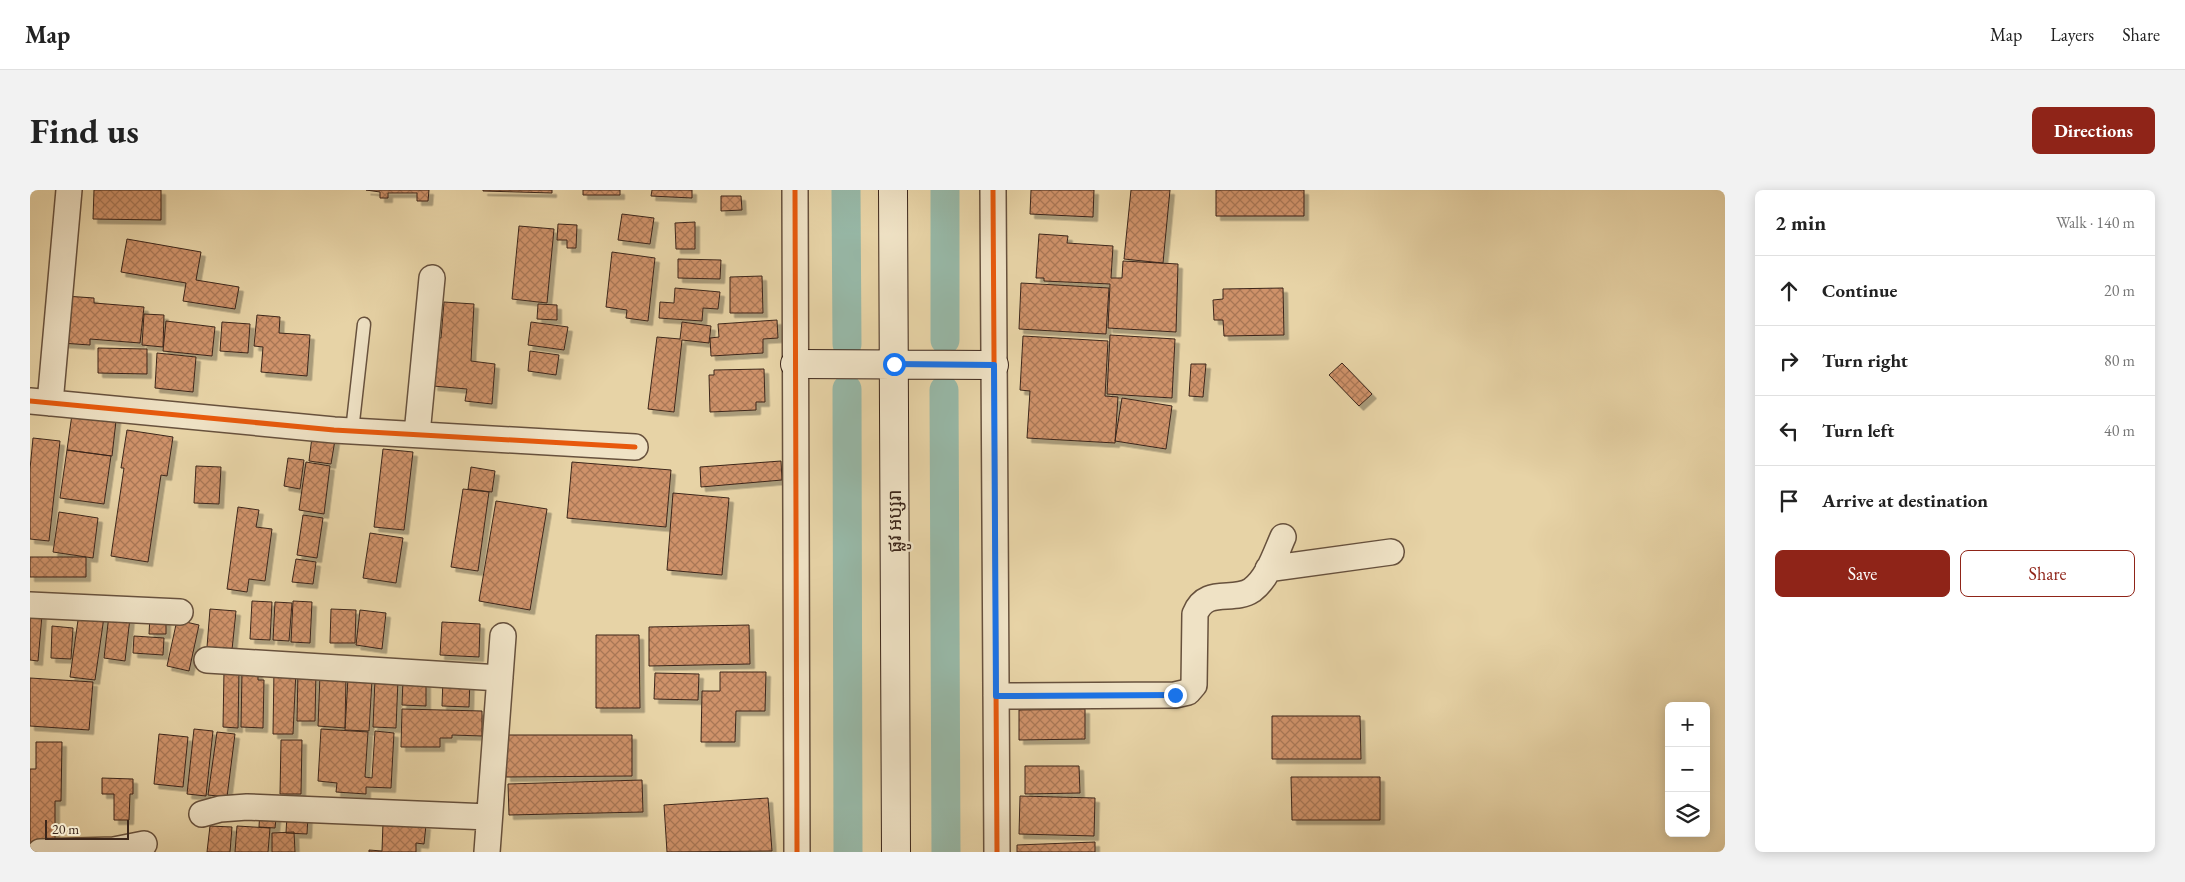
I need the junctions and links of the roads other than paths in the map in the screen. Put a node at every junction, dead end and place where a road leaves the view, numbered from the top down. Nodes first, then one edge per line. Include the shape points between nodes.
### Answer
1 (69, 190) edge
2 (794, 190) edge
3 (893, 190) edge
4 (993, 190) edge
5 (432, 278) dead end
6 (364, 324) dead end
7 (795, 364) junction
8 (894, 364) junction
9 (994, 365) junction
10 (40, 402) edge
11 (352, 430) junction
12 (417, 434) junction
13 (635, 447) dead end
14 (1283, 537) dead end
15 (1392, 552) dead end
16 (1268, 569) junction
17 (30, 605) edge
18 (180, 612) dead end
19 (503, 636) dead end
20 (208, 660) dead end
21 (500, 678) junction
22 (996, 696) junction
23 (202, 814) dead end
24 (489, 817) junction
25 (144, 844) dead end
26 (40, 852) edge
27 (487, 852) edge
28 (796, 852) edge
29 (896, 852) edge
30 (997, 852) edge

1 - 10 street
2 - 7 street
3 - 8 main road, ផ្លូវ អប្សរា
4 - 9 street
5 - 12 street
6 - 11 lane
7 - 8 main road
7 - 28 street
8 - 9 main road
8 - 29 main road, ផ្លូវ អប្សរា
9 - 22 street
10 - 11 street
11 - 12 street
12 - 13 street
14 - 16 street
15 - 16 street
16 - 22 street via 1250,591 1206,599 1199,605 1195,614 1194,685 1188,692 1079,697
17 - 18 street
19 - 21 street
20 - 21 street
21 - 24 street
22 - 30 street
23 - 24 street via 247,807
24 - 27 street
25 - 26 street via 114,850

